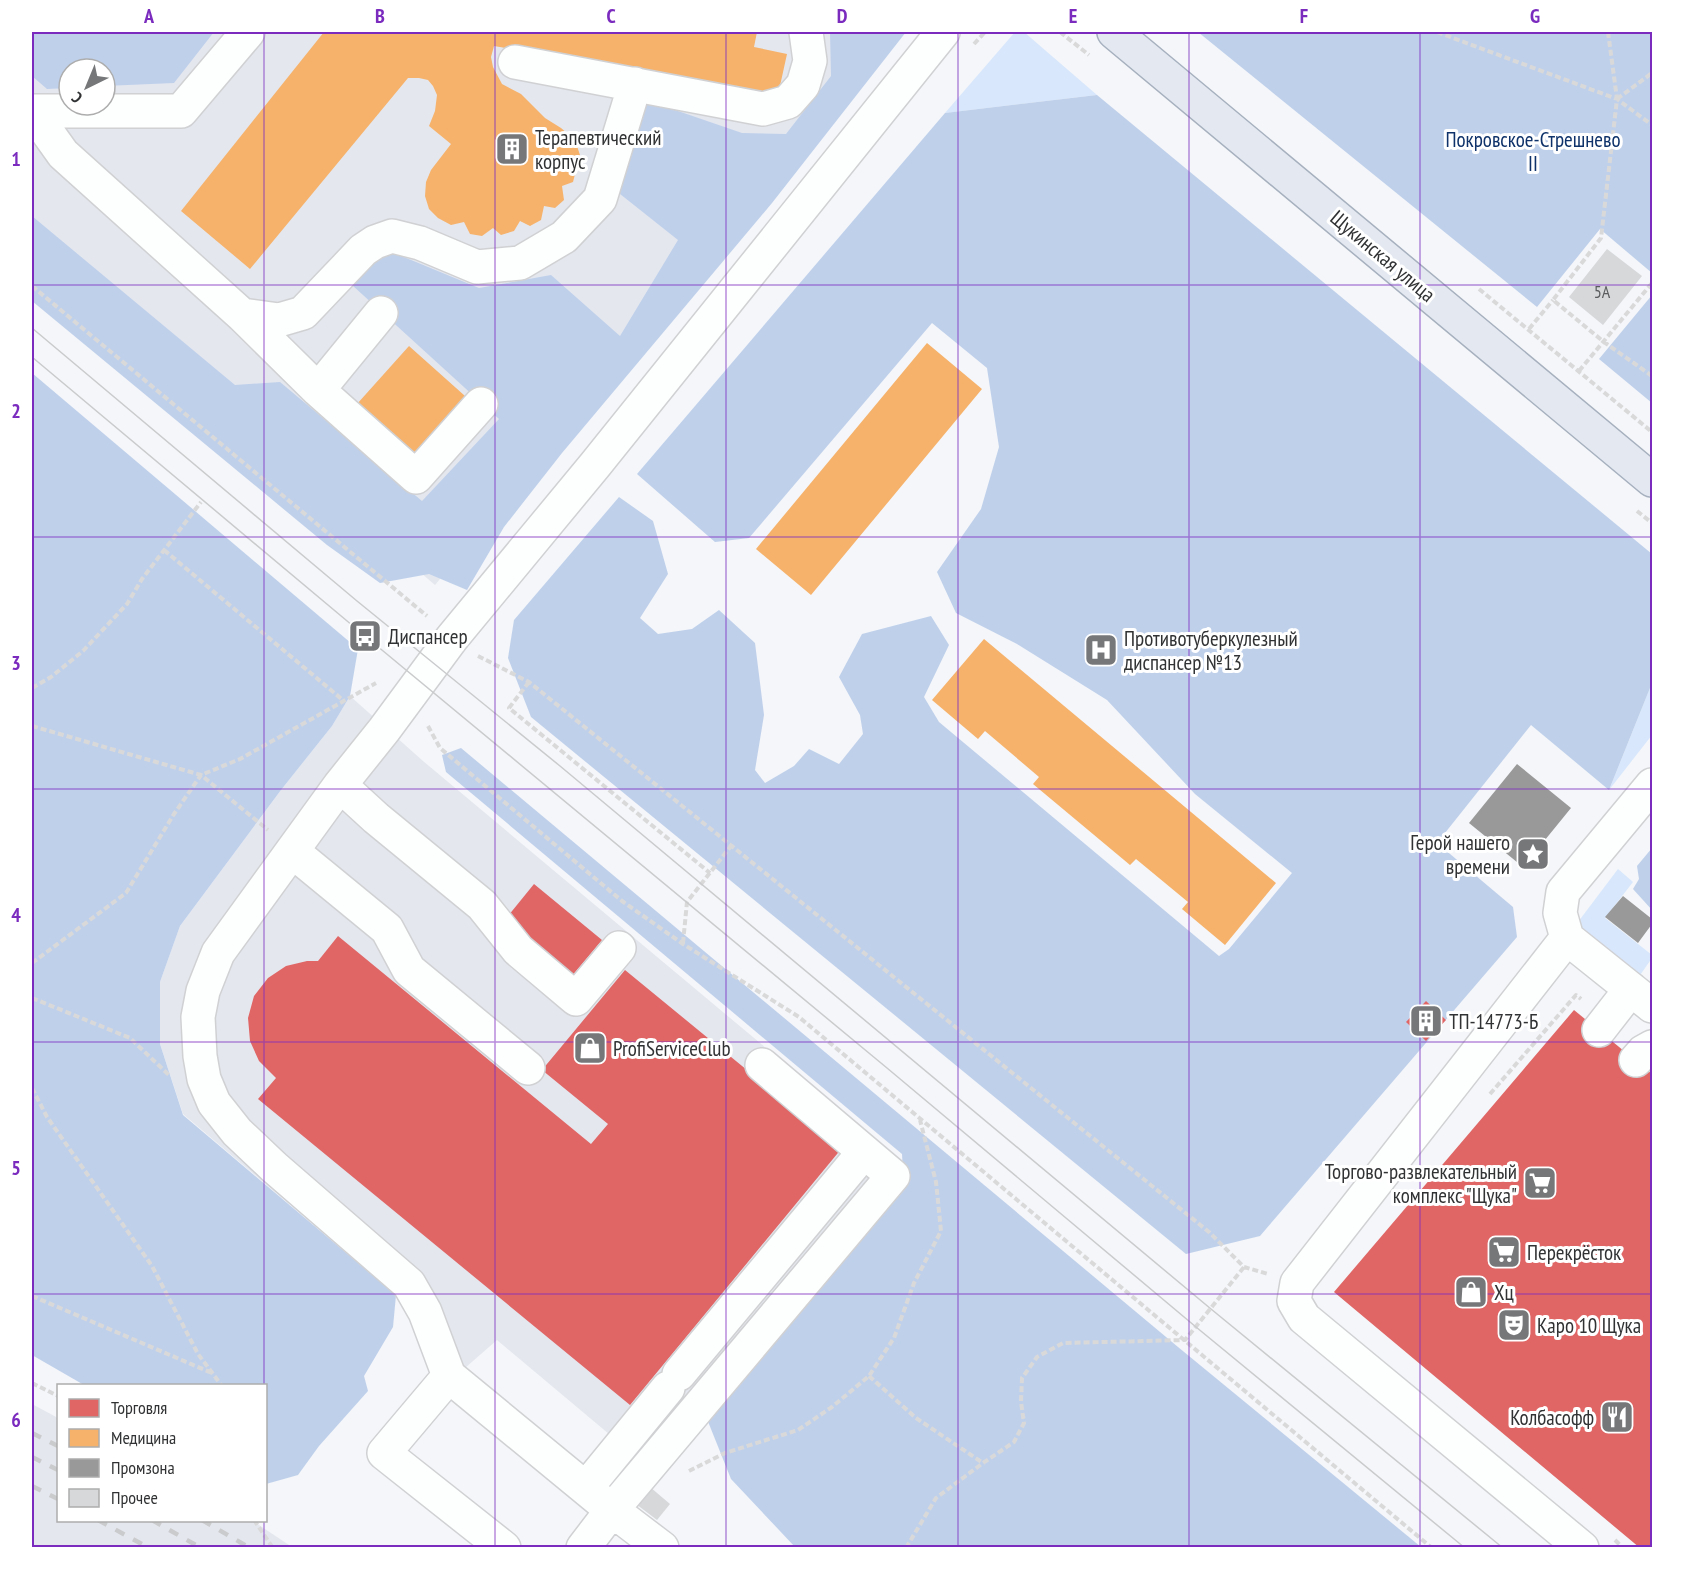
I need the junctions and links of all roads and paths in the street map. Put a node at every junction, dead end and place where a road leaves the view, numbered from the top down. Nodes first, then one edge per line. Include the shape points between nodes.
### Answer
1 (248, 32) edge
2 (806, 32) edge
3 (943, 32) edge
4 (1114, 32) edge
5 (1437, 32) edge
6 (1608, 32) edge
7 (516, 62) dead end
8 (1653, 73) edge
9 (635, 84) junction
10 (1617, 99) junction
11 (32, 112) edge
12 (1653, 125) edge
13 (1653, 283) edge
14 (32, 286) edge
15 (1553, 300) junction
16 (381, 314) dead end
17 (242, 315) junction
18 (1529, 329) dead end
19 (1604, 342) junction
20 (1579, 371) dead end
21 (1653, 376) edge
22 (318, 390) junction
23 (481, 404) dead end
24 (1653, 480) edge
25 (201, 502) dead end
26 (164, 550) junction
27 (452, 638) junction
28 (529, 681) junction
29 (32, 688) edge
30 (409, 695) junction
31 (344, 701) junction
32 (32, 726) edge
33 (201, 775) junction
34 (340, 784) junction
35 (1653, 785) edge
36 (732, 846) junction
37 (292, 850) junction
38 (710, 873) junction
39 (1567, 938) junction
40 (683, 944) junction
41 (619, 948) dead end
42 (32, 963) edge
43 (1642, 997) edge
44 (32, 998) edge
45 (1603, 1025) joint
46 (762, 1065) dead end
47 (528, 1068) dead end
48 (178, 1083) dead end
49 (32, 1088) edge
50 (1484, 1101) dead end
51 (921, 1120) junction
52 (864, 1152) junction
53 (1244, 1267) junction
54 (1297, 1283) junction
55 (32, 1296) edge
56 (1185, 1340) junction
57 (213, 1373) junction
58 (449, 1376) junction
59 (869, 1376) junction
60 (32, 1383) edge
61 (221, 1384) edge
62 (57, 1396) edge
63 (983, 1462) junction
64 (641, 1476) junction
65 (586, 1488) junction
66 (612, 1510) junction
67 (255, 1522) edge
68 (273, 1548) edge
69 (504, 1548) edge
70 (583, 1548) edge
71 (662, 1548) edge
72 (906, 1548) edge
73 (1432, 1548) edge
74 (1582, 1548) edge

1 - 11 street via 181,111
2 - 9 street via 810,61 803,85 788,102 763,109
3 - 27 street
4 - 24 main road, Щукинская улица
5 - 10 path
6 - 10 path
7 - 9 street
8 - 10 path
9 - 17 street via 600,199 564,237 520,263 477,267 420,243 392,236 363,250 303,313 279,320
10 - 12 path
10 - 15 path via 1601,238
11 - 17 street via 63,154
13 - 19 path
14 - 27 path
15 - 18 path
15 - 19 path
16 - 22 street
17 - 22 street
19 - 20 path
19 - 21 path
22 - 23 street via 416,477
25 - 26 path
26 - 29 path via 126,604 83,651
26 - 31 path
27 - 28 path via 470,652
27 - 30 street
28 - 36 path
28 - 38 path via 509,708
30 - 31 path via 386,677
30 - 34 street
30 - 40 path via 440,748 622,901
31 - 33 path via 240,759
32 - 33 path
33 - 37 path
33 - 42 path via 126,893
34 - 37 street
34 - 41 street via 483,905 518,950 576,999
35 - 39 street via 1563,892 1560,913
36 - 38 path
36 - 53 path via 1209,1232
37 - 47 street via 387,929 409,970
37 - 58 street via 218,952 198,1017 204,1078 214,1103 237,1132 409,1284 425,1312
38 - 40 path via 687,902
39 - 43 street
39 - 54 street
40 - 51 path via 799,1017
43 - 45 street
44 - 48 path via 130,1038
45 - 50 path via 1576,995
46 - 52 street
49 - 57 path via 47,1117 152,1266 198,1354
51 - 56 path
51 - 59 path via 936,1182 941,1231 914,1283 894,1338
52 - 64 street via 893,1176
52 - 65 street
53 - 54 path
53 - 56 path
54 - 74 street via 1294,1301 1304,1318
55 - 57 path
56 - 63 path via 1063,1343 1037,1357 1022,1378 1024,1423 1014,1442
56 - 73 path
57 - 61 path
58 - 65 street
58 - 69 street via 384,1453
59 - 63 path via 916,1418
59 - 64 path via 798,1430 724,1454 672,1480 661,1482
60 - 62 path
63 - 72 path via 936,1498
64 - 66 street
65 - 66 street
66 - 70 street
66 - 71 street
67 - 68 path

